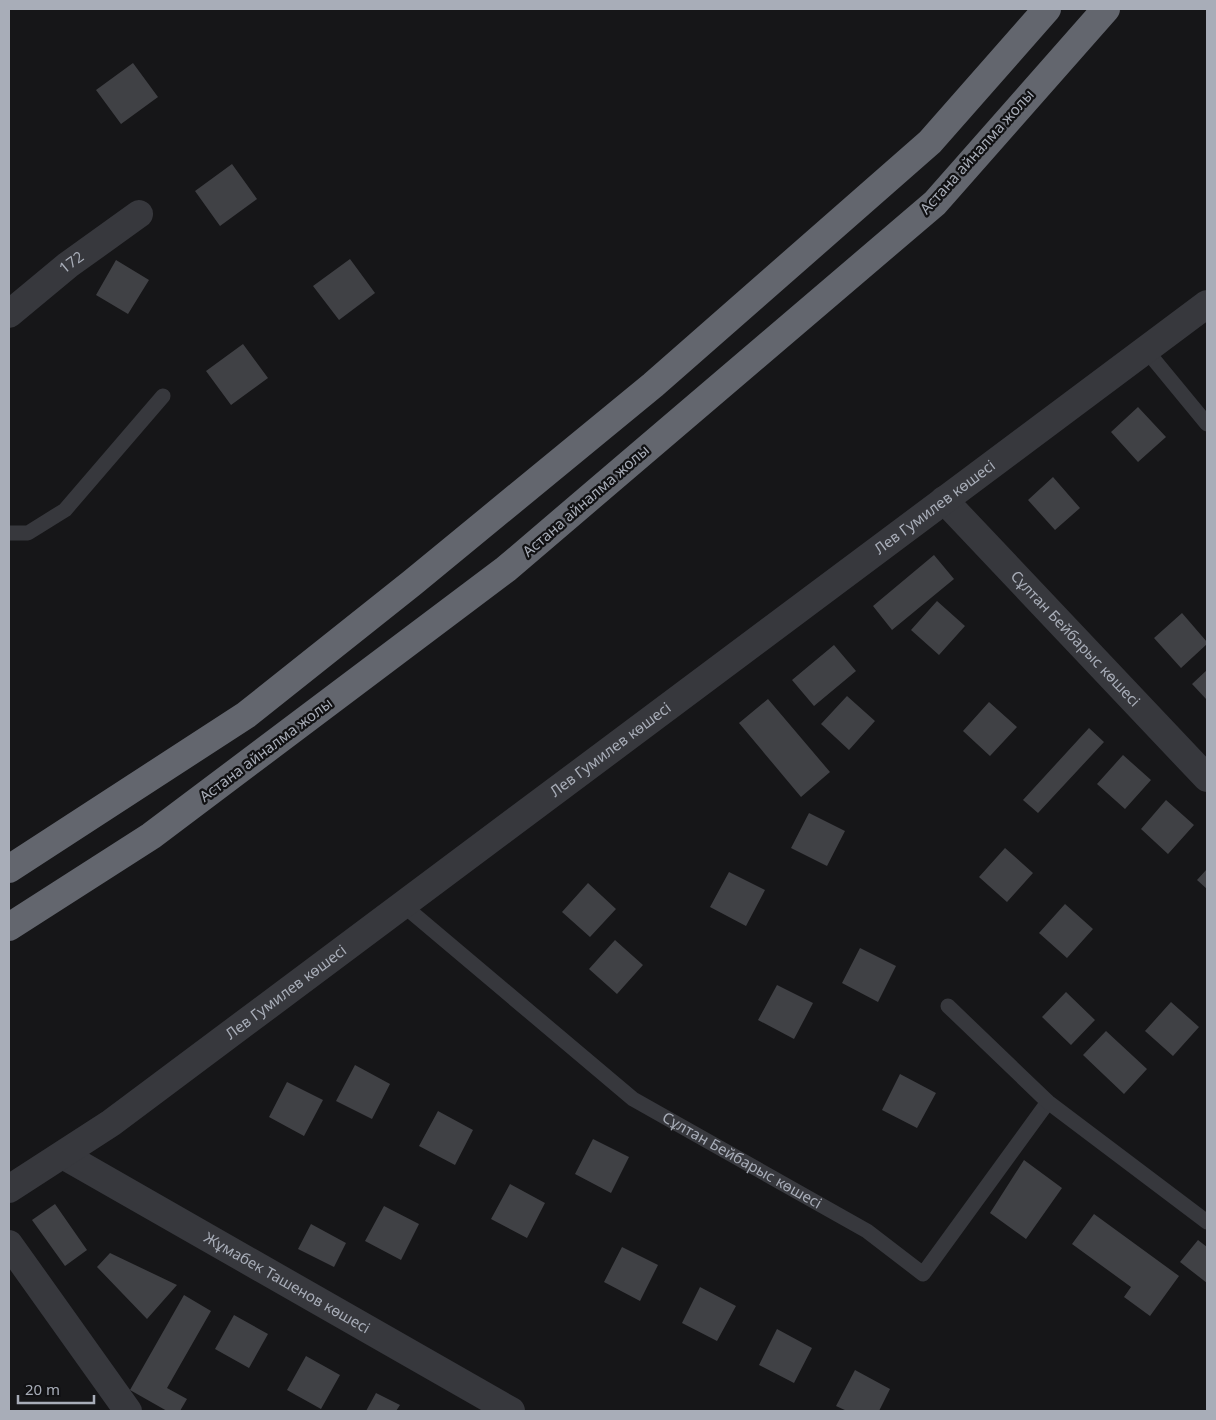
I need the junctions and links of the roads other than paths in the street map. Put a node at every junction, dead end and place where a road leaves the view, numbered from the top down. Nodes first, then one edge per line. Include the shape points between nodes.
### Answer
1 (1048, 9) edge
2 (1106, 9) edge
3 (139, 214) dead end
4 (1207, 304) edge
5 (9, 314) edge
6 (1146, 350) junction
7 (163, 396) dead end
8 (1207, 424) edge
9 (944, 500) junction
10 (9, 533) edge
11 (1207, 778) edge
12 (9, 869) edge
13 (403, 904) junction
14 (9, 927) edge
15 (948, 1006) dead end
16 (1048, 1102) junction
17 (63, 1155) junction
18 (9, 1189) edge
19 (1207, 1222) edge
20 (9, 1244) edge
21 (128, 1411) edge
22 (511, 1411) edge

1 - 12 highway via 930,142 653,385 246,715
2 - 14 highway, Астана айналма жолы via 935,203 506,569 151,836
3 - 5 street, 172 via 68,265
4 - 6 street, Лев Гумилев көшесі
6 - 8 lane
6 - 9 street, Лев Гумилев көшесі
7 - 10 lane via 65,510 28,533
9 - 11 street, Сұлтан Бейбарыс көшесі
9 - 13 street, Лев Гумилев көшесі
13 - 16 lane, Сұлтан Бейбарыс көшесі via 633,1099 867,1231 923,1274
13 - 17 street, Лев Гумилев көшесі
15 - 16 lane
16 - 19 lane
17 - 18 street, Лев Гумилев көшесі
17 - 22 street, Жұмабек Ташенов көшесі
20 - 21 street

